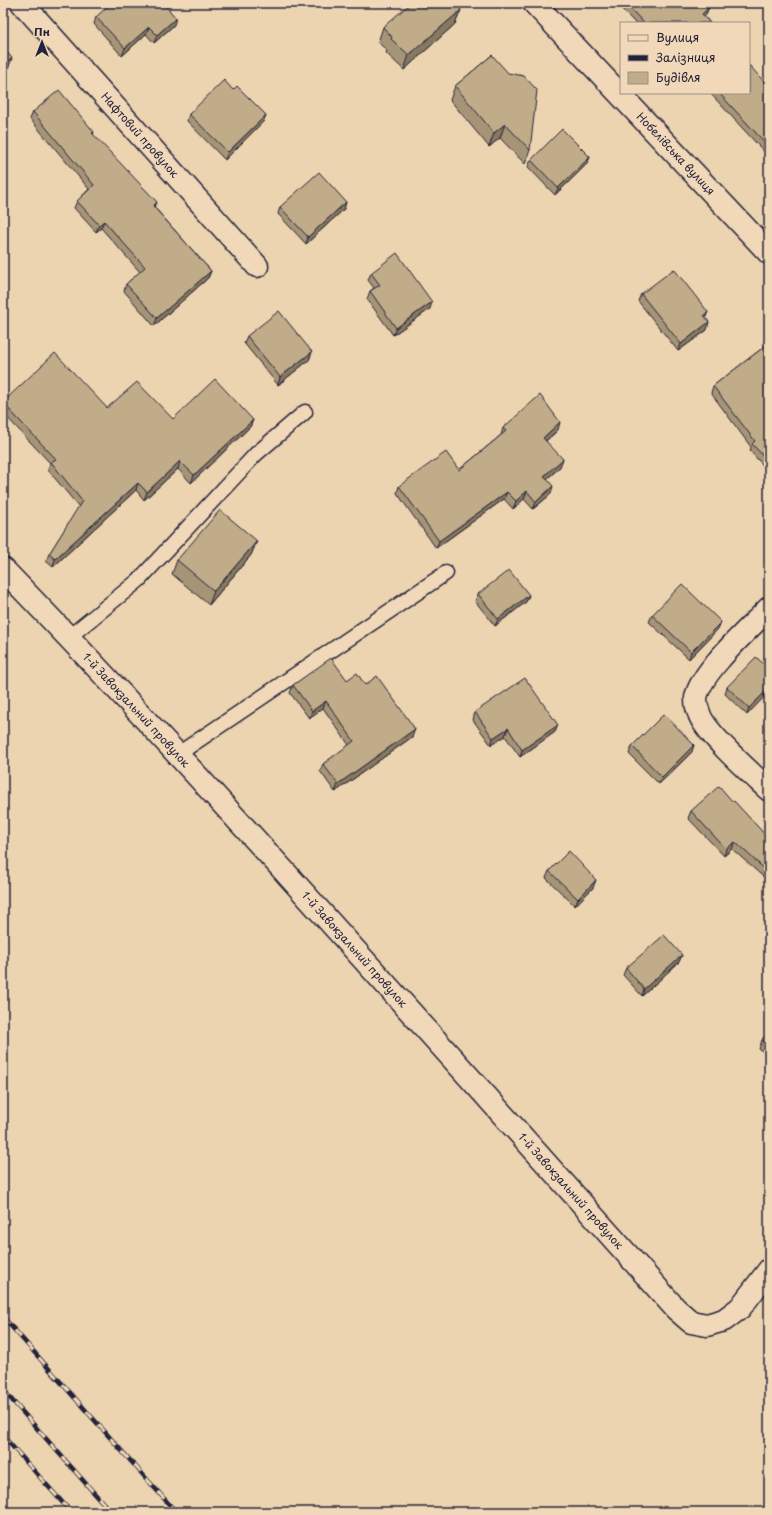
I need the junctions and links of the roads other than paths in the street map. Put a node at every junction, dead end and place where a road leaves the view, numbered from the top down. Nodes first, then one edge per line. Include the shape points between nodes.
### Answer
1 (22, 3) edge
2 (534, 3) edge
3 (769, 253) edge
4 (257, 266) dead end
5 (305, 412) dead end
6 (3, 569) edge
7 (446, 573) dead end
8 (769, 608) edge
9 (69, 637) junction
10 (178, 754) junction
11 (769, 790) edge
12 (769, 1270) edge

1 - 4 street, Нафтовий провулок
2 - 3 street, Нобелівська вулиця
5 - 9 lane via 256,454 139,580
6 - 9 street, 1-й Завокзальний провулок
7 - 10 lane
8 - 11 street via 709,670 696,698 699,714 705,726
9 - 10 street, 1-й Завокзальний провулок
10 - 12 street, 1-й Завокзальний провулок via 676,1309 691,1322 707,1326 724,1320 740,1308

